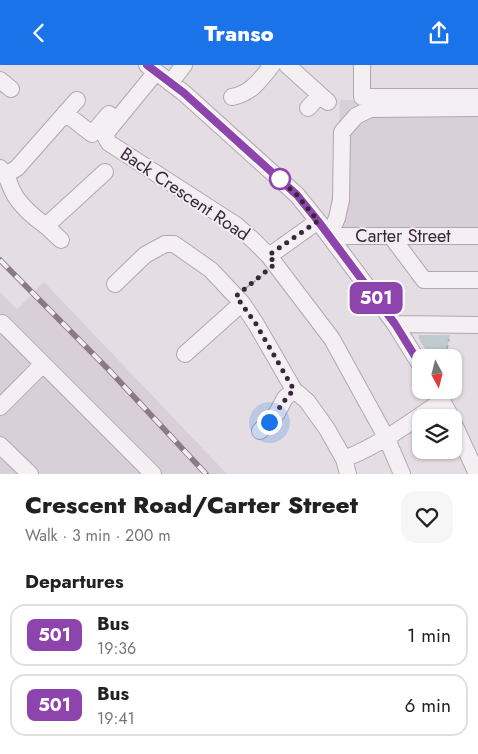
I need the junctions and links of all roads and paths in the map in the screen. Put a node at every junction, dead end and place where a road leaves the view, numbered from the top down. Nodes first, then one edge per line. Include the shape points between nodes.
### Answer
1 (184, 65) edge
2 (272, 65) edge
3 (287, 65) edge
4 (362, 65) edge
5 (151, 68) edge
6 (170, 83) junction
7 (478, 97) edge
8 (77, 100) dead end
9 (238, 101) dead end
10 (308, 108) dead end
11 (478, 108) edge
12 (65, 113) junction
13 (4, 171) edge
14 (105, 172) dead end
15 (318, 221) junction
16 (46, 226) junction
17 (329, 235) junction
18 (391, 236) junction
19 (478, 236) edge
20 (61, 241) dead end
21 (272, 260) junction
22 (478, 280) edge
23 (115, 285) dead end
24 (239, 300) junction
25 (1, 324) edge
26 (395, 324) junction
27 (452, 325) junction
28 (478, 325) edge
29 (447, 349) edge
30 (412, 351) edge
31 (186, 356) dead end
32 (44, 364) junction
33 (294, 390) junction
34 (435, 399) edge
35 (0, 407) edge
36 (261, 432) dead end
37 (387, 439) junction
38 (462, 439) edge
39 (0, 445) edge
40 (475, 464) edge
41 (346, 466) edge
42 (30, 474) edge
43 (154, 474) edge
44 (402, 474) edge

1 - 6 street
2 - 9 street
3 - 10 street via 324,99
4 - 7 street via 362,97
5 - 6 street
5 - 12 street via 92,134
5 - 21 street, Back Crescent Road via 106,133 108,143 236,225
6 - 15 street via 297,195
8 - 12 street
11 - 17 street via 370,109 356,116 342,132 341,200
12 - 13 street via 17,168
13 - 16 street via 13,193 32,216
14 - 16 street
15 - 17 street
15 - 21 street
16 - 20 street
17 - 18 street, Carter Street
17 - 26 street
18 - 19 street, Carter Street
18 - 22 street via 424,280
21 - 24 path
21 - 37 street, Back Crescent Road via 332,339
23 - 24 street via 145,255 165,244 170,237 174,245 211,269
24 - 31 street
24 - 33 street
25 - 32 street
26 - 27 street
26 - 30 street
27 - 28 street
27 - 29 path
32 - 35 street
32 - 43 street
33 - 36 street
33 - 41 street via 307,401 327,429
34 - 37 street
37 - 41 street via 367,449
37 - 44 street, Back Crescent Road
38 - 40 street
39 - 42 street

